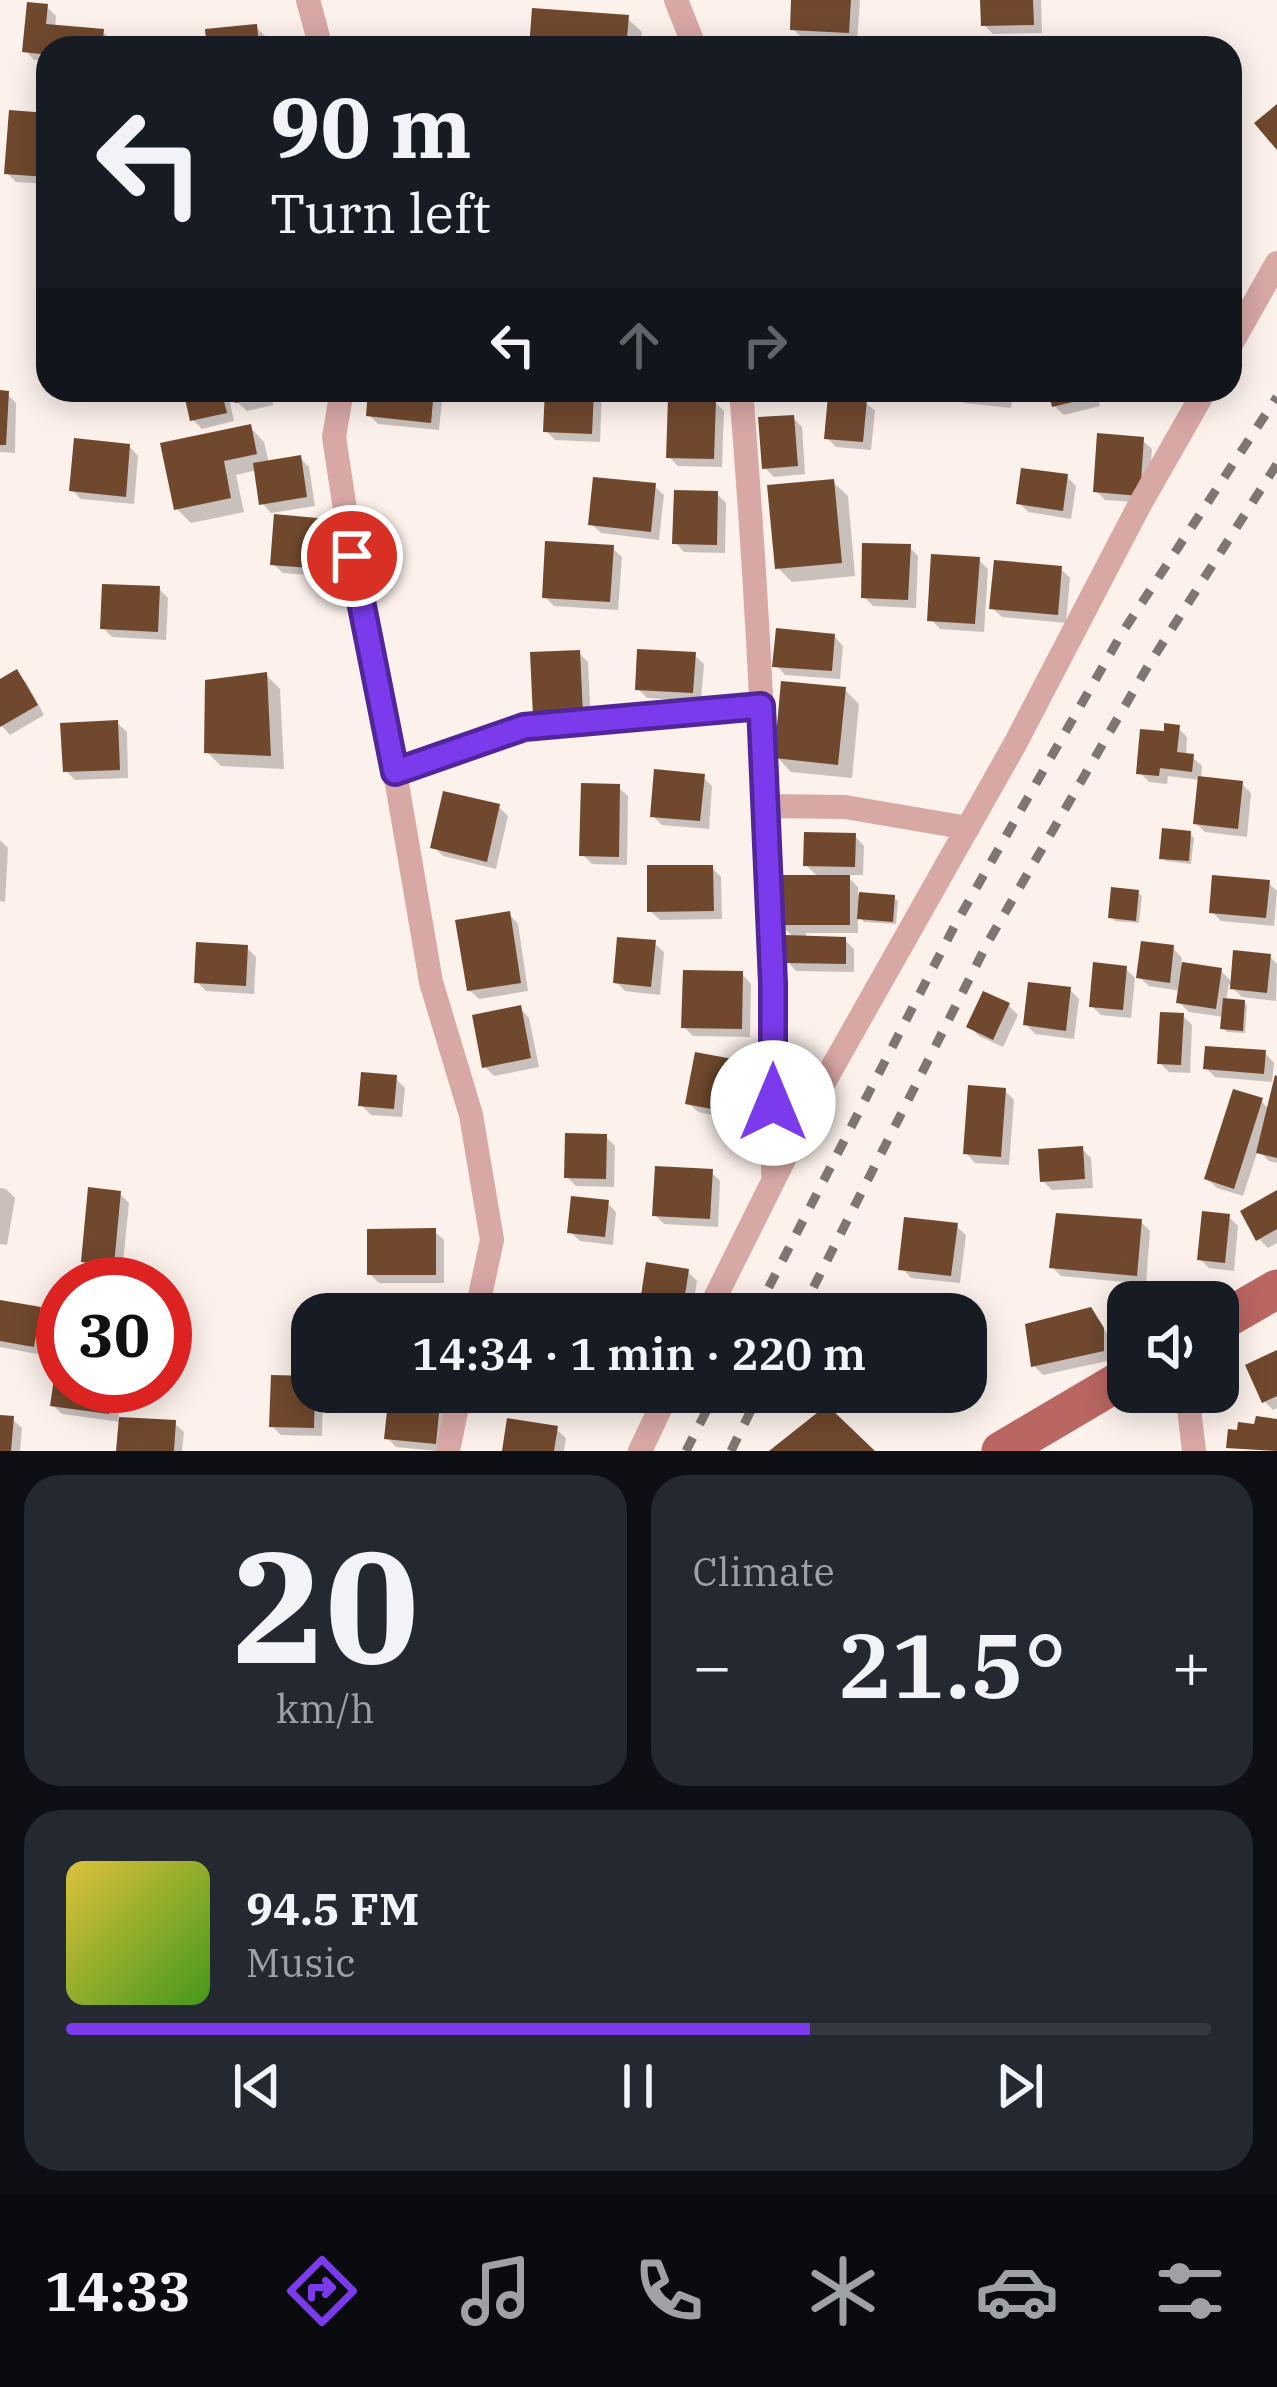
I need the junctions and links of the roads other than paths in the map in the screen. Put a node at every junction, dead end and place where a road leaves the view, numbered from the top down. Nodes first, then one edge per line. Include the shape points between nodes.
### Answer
1 (308, 0) edge
2 (676, 0) edge
3 (318, 36) edge
4 (690, 36) edge
5 (1277, 263) edge
6 (1242, 325) edge
7 (340, 402) edge
8 (742, 402) edge
9 (1198, 402) edge
10 (761, 706) junction
11 (395, 772) junction
12 (765, 806) junction
13 (968, 827) junction
14 (773, 1183) junction
15 (1277, 1289) edge
16 (481, 1293) edge
17 (718, 1293) edge
18 (1239, 1311) edge
19 (1107, 1388) edge
20 (456, 1413) edge
21 (658, 1413) edge
22 (1189, 1413) edge
23 (448, 1451) edge
24 (640, 1451) edge
25 (1001, 1451) edge
26 (1194, 1451) edge

1 - 3 street
2 - 4 street
5 - 6 street
7 - 11 street via 334,437
8 - 10 street
9 - 13 street
10 - 11 street via 524,727
10 - 12 street
11 - 16 street via 431,982 471,1115 492,1240
12 - 13 street via 845,807
12 - 14 street
13 - 14 street
14 - 17 street
15 - 18 main road
19 - 25 main road
20 - 23 street
21 - 24 street
22 - 26 street

